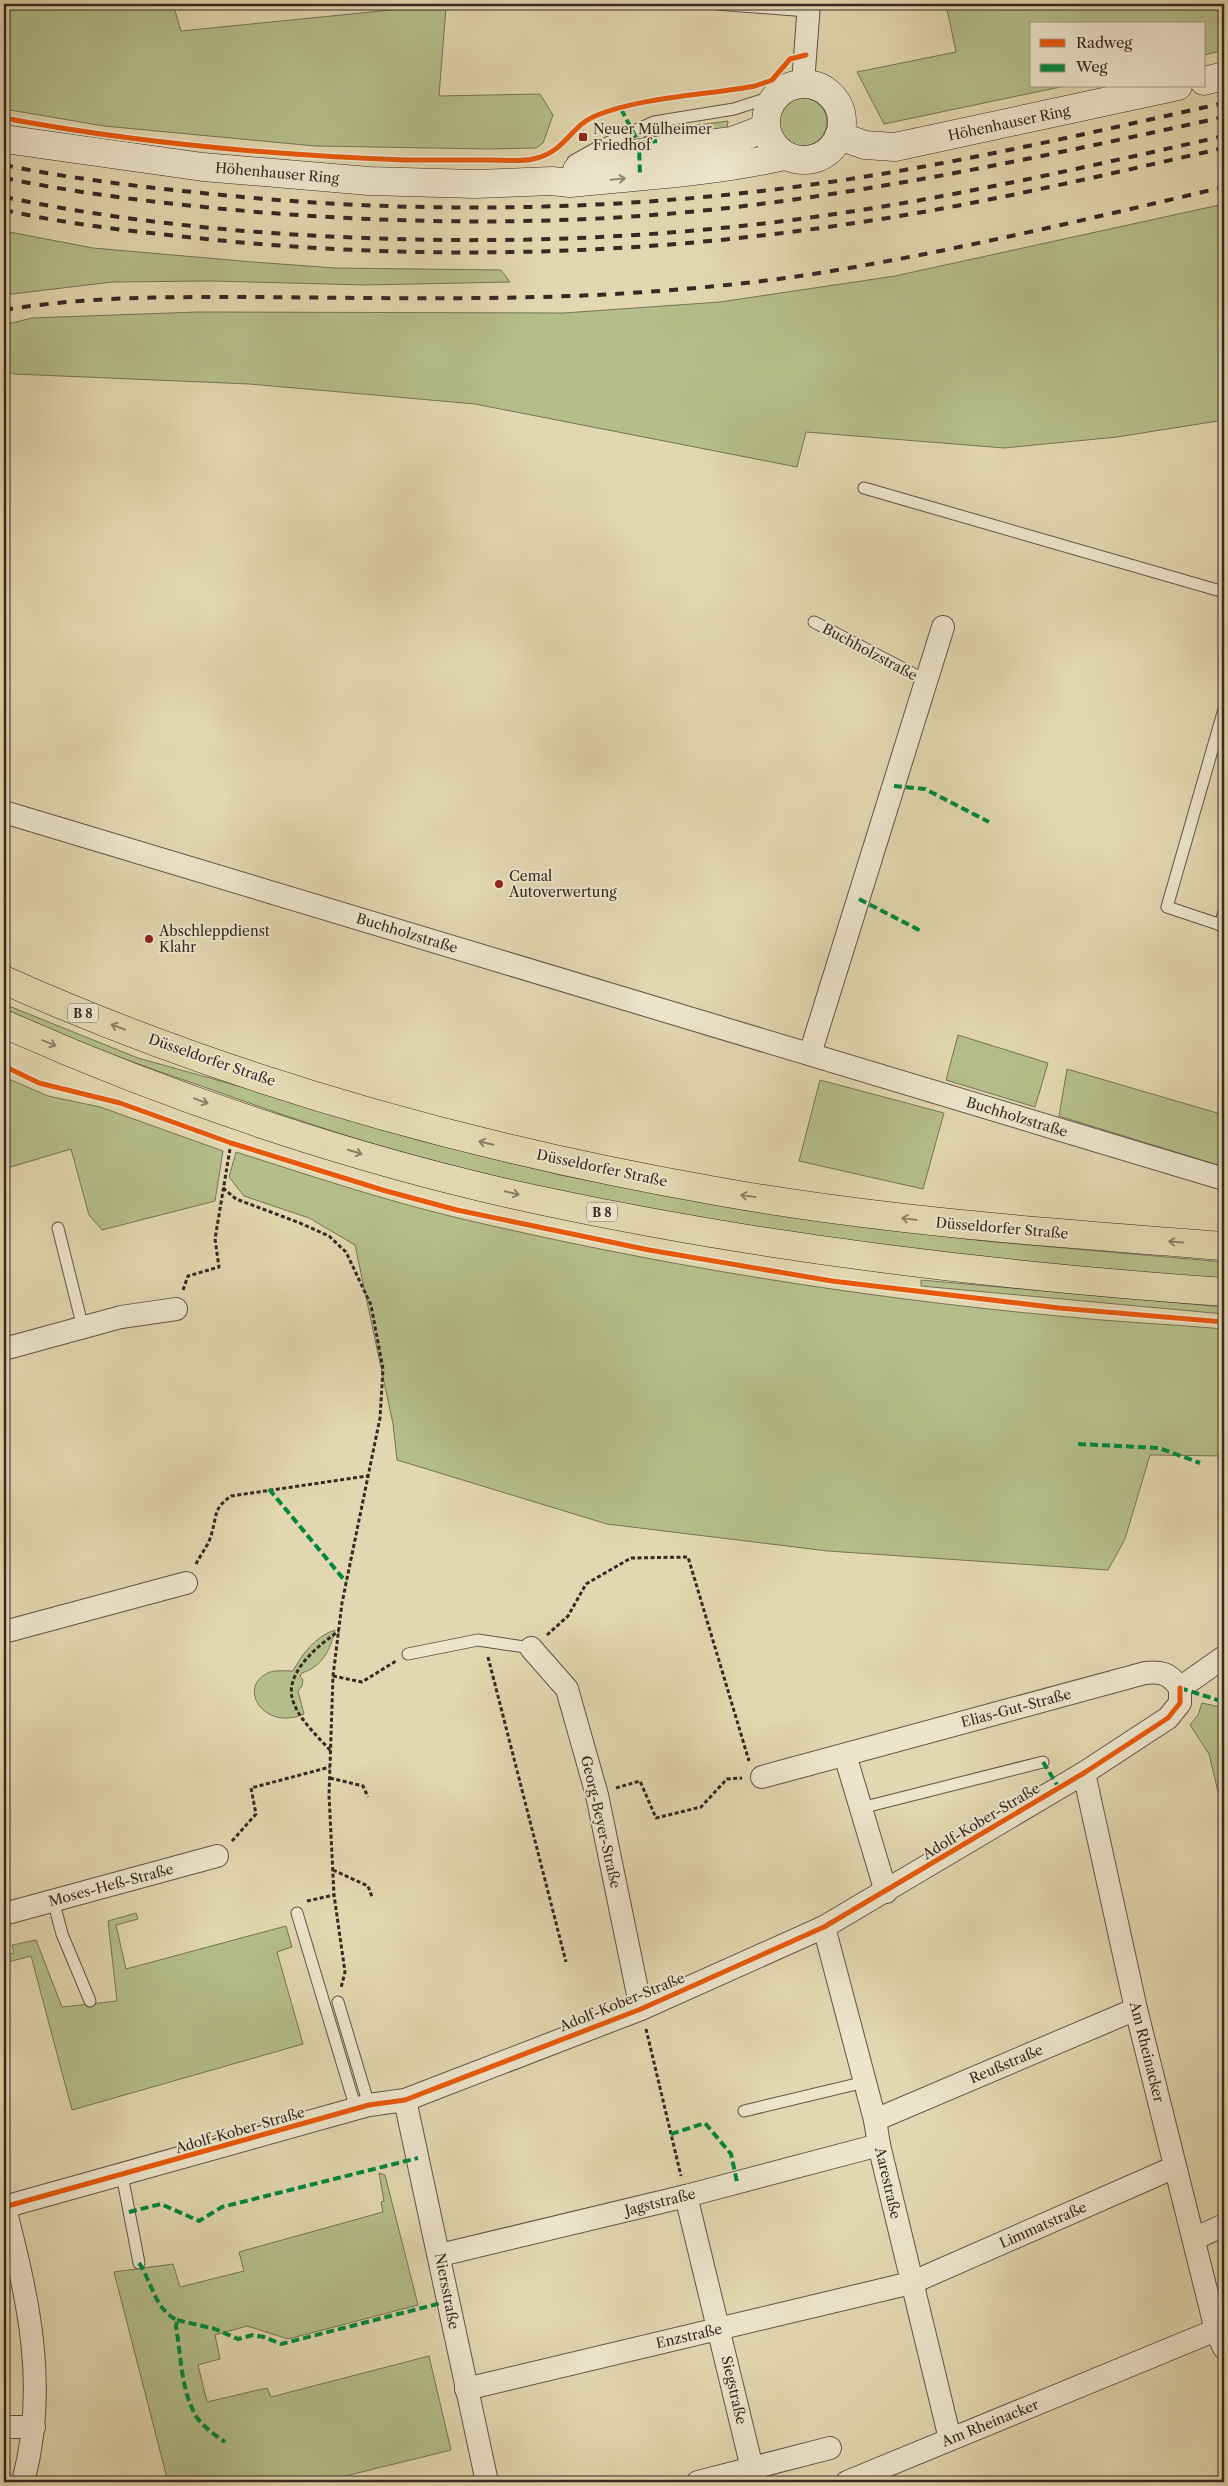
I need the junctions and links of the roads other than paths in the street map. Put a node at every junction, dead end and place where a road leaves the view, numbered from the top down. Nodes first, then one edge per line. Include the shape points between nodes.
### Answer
1 (717, 4) edge
2 (808, 8) edge
3 (1224, 76) edge
4 (1206, 80) edge
5 (803, 83) junction
6 (1169, 88) edge
7 (777, 95) junction
8 (766, 128) junction
9 (839, 136) junction
10 (4, 139) edge
11 (784, 156) junction
12 (552, 181) junction
13 (864, 488) dead end
14 (1224, 592) edge
15 (814, 622) dead end
16 (944, 627) dead end
17 (926, 681) junction
18 (1224, 709) edge
19 (4, 812) edge
20 (1224, 912) edge
21 (1222, 926) edge
22 (4, 980) edge
23 (4, 1024) edge
24 (810, 1054) junction
25 (1224, 1179) edge
26 (58, 1228) dead end
27 (1224, 1246) edge
28 (1224, 1292) edge
29 (176, 1309) road end
30 (83, 1328) junction
31 (4, 1350) edge
32 (186, 1584) road end
33 (4, 1632) edge
34 (531, 1648) joint
35 (408, 1654) road end
36 (1224, 1657) edge
37 (1180, 1688) junction
38 (846, 1754) junction
39 (1043, 1762) dead end
40 (1084, 1772) junction
41 (762, 1777) road end
42 (861, 1808) junction
43 (218, 1856) road end
44 (886, 1892) junction
45 (53, 1900) junction
46 (297, 1913) road end
47 (4, 1914) edge
48 (824, 1927) junction
49 (90, 2001) dead end
50 (338, 2002) road end
51 (641, 2009) junction
52 (1136, 2009) junction
53 (865, 2082) junction
54 (405, 2100) junction
55 (362, 2107) junction
56 (744, 2111) dead end
57 (876, 2120) junction
58 (879, 2145) junction
59 (1175, 2167) junction
60 (122, 2175) junction
61 (686, 2196) junction
62 (4, 2206) edge
63 (1224, 2225) edge
64 (1194, 2239) junction
65 (440, 2255) junction
66 (140, 2263) dead end
67 (911, 2283) junction
68 (720, 2329) junction
69 (1220, 2339) edge
70 (466, 2389) junction
71 (4, 2427) edge
72 (34, 2428) junction
73 (950, 2439) junction
74 (830, 2448) dead end
75 (752, 2468) junction
76 (23, 2482) edge
77 (487, 2482) edge
78 (698, 2482) edge
79 (847, 2482) edge

1 - 2 lane
2 - 5 street
3 - 4 street
5 - 7 street via 788,87
5 - 9 street via 829,94 838,106 842,121
6 - 9 street, Höhenhauser Ring via 895,147 865,145
7 - 8 street via 767,110
7 - 12 lane via 734,109 654,122 566,165
8 - 11 street via 776,149
8 - 12 street, Höhenhauser Ring via 732,141 640,153 606,161
9 - 11 street, Höhenhauser Ring via 822,156 797,160
10 - 12 street, Höhenhauser Ring via 204,168 475,184
12 -> 11 street, Höhenhauser Ring via 570,183 705,170
13 - 14 lane
15 - 17 lane, Buchholzstraße
16 - 17 street, Buchholzstraße
17 - 24 street, Buchholzstraße
18 - 21 lane via 1166,907
19 - 24 street, Buchholzstraße
20 - 21 lane
27 -> 22 main road, Düsseldorfer Straße / B 8 via 921,1220 718,1192 551,1159 406,1122 265,1079 164,1045
23 -> 28 main road, B 8 via 132,1077 252,1119 394,1164 542,1201 710,1233 924,1264
24 - 25 street, Buchholzstraße
26 - 30 lane
29 - 30 street via 121,1317
30 - 31 street
32 - 33 street
34 - 35 lane via 478,1640
34 - 51 street, Georg-Beyer-Straße via 567,1690 597,1795
36 - 37 street
37 - 38 street, Elias-Gut-Straße via 1172,1677 1159,1671 1145,1673
37 - 40 street, Adolf-Kober-Straße via 1180,1703 1168,1718
38 - 41 street, Elias-Gut-Straße
38 - 42 street
39 - 42 lane
40 - 44 street, Adolf-Kober-Straße
40 - 52 street, Am Rheinacker
42 - 44 street
43 - 45 street, Moses-Heß-Straße
44 - 48 street, Adolf-Kober-Straße
45 - 47 street, Moses-Heß-Straße
45 - 49 lane via 62,1934
46 - 55 lane
48 - 51 street, Adolf-Kober-Straße
48 - 53 street, Aarestraße
50 - 55 lane
51 - 54 street, Adolf-Kober-Straße
52 - 57 street, Reußstraße
52 - 59 street, Am Rheinacker
53 - 56 lane
53 - 57 street, Aarestraße
54 - 55 street, Adolf-Kober-Straße
54 - 65 street, Niersstraße
55 - 60 street, Adolf-Kober-Straße
57 - 58 street, Aarestraße
58 - 61 street, Jagststraße
58 - 67 street, Aarestraße
59 - 64 street, Am Rheinacker
59 - 67 street, Limmatstraße
60 - 62 street, Adolf-Kober-Straße
60 - 66 lane
61 - 65 street, Jagststraße
61 - 68 street, Siegstraße
62 - 72 street via 28,2302 35,2365
63 - 64 street
64 - 69 street, Am Rheinacker
65 - 70 street, Niersstraße
67 - 68 street, Enzstraße
67 - 73 street, Aarestraße
68 - 70 street, Enzstraße
68 - 75 street, Siegstraße
69 - 73 street, Am Rheinacker
70 - 77 street, Niersstraße
71 - 72 street
72 - 76 street
73 - 79 street, Am Rheinacker
74 - 75 street
75 - 78 street

